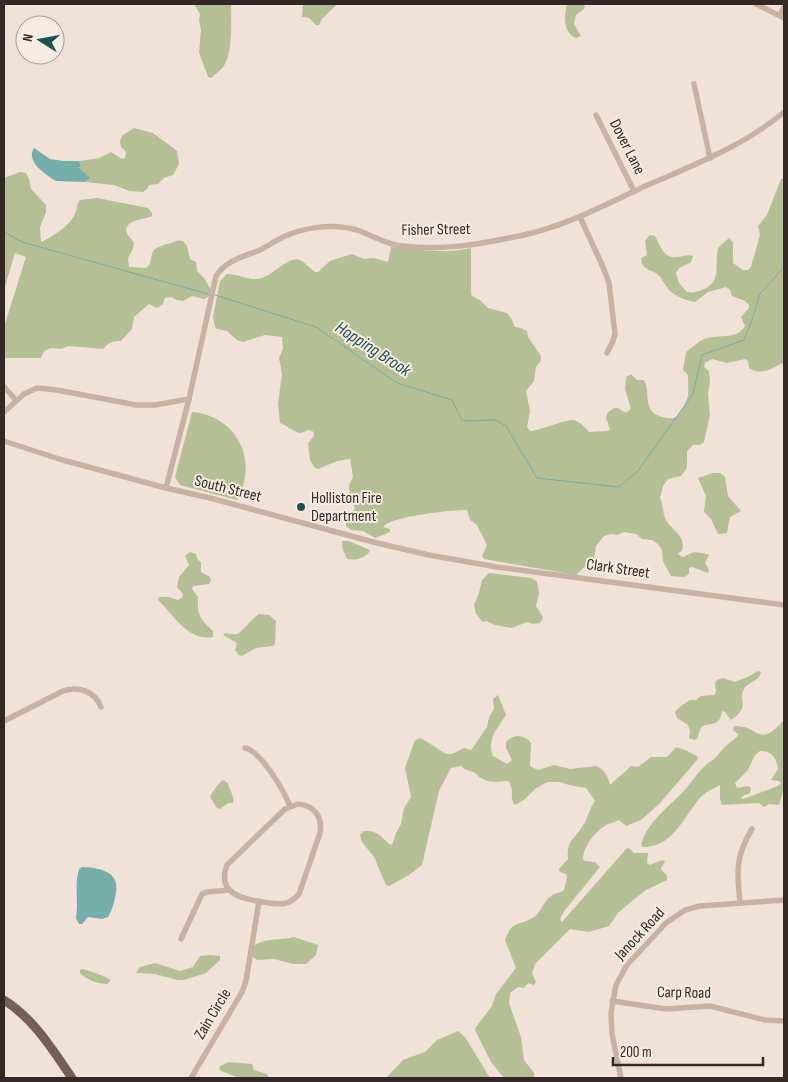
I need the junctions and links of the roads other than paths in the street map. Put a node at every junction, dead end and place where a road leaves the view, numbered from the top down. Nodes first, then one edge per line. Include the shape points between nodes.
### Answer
1 (756, 4) edge
2 (784, 7) edge
3 (782, 16) edge
4 (694, 84) dead end
5 (784, 112) edge
6 (596, 115) dead end
7 (710, 158) junction
8 (634, 191) junction
9 (580, 217) junction
10 (607, 353) dead end
11 (4, 387) edge
12 (189, 398) junction
13 (16, 400) junction
14 (4, 412) edge
15 (4, 441) edge
16 (166, 488) junction
17 (448, 559) joint
18 (784, 605) edge
19 (101, 707) dead end
20 (4, 721) edge
21 (245, 748) dead end
22 (290, 806) junction
23 (752, 829) dead end
24 (230, 890) junction
25 (784, 900) edge
26 (258, 901) junction
27 (740, 903) junction
28 (181, 939) dead end
29 (4, 1000) edge
30 (612, 1001) junction
31 (784, 1021) edge
32 (72, 1078) edge
33 (191, 1078) edge
34 (621, 1078) edge

1 - 3 street
2 - 3 street
4 - 7 street
5 - 7 street, Fisher Street via 753,136
6 - 8 street, Dover Lane
7 - 8 street, Fisher Street
8 - 9 street, Fisher Street
9 - 10 street via 609,283 615,334
9 - 12 street, Fisher Street via 530,234 452,246 396,245 344,227 327,226 290,234 224,265 216,276
11 - 13 street
12 - 13 street via 136,406 41,388 28,391
12 - 16 street, Fisher Street
13 - 14 street
15 - 16 street, South Street
16 - 17 street, South Street
17 - 18 street, Clark Street
19 - 20 street via 95,696 73,689
21 - 22 street via 254,752 278,782
22 - 24 street via 230,861 224,874
22 - 26 street via 300,804 314,810 320,818 320,833 301,890 296,898 283,904
23 - 27 street via 738,857
24 - 26 street via 239,897
24 - 28 street via 202,894
25 - 27 street, Janock Road
26 - 33 street, Zain Circle via 242,992
27 - 30 street, Janock Road via 696,906 675,916 627,965 618,979
29 - 32 main road via 35,1027
30 - 31 street, Carp Road via 666,1008 710,1006 765,1020
30 - 34 street, Janock Road via 612,1034

